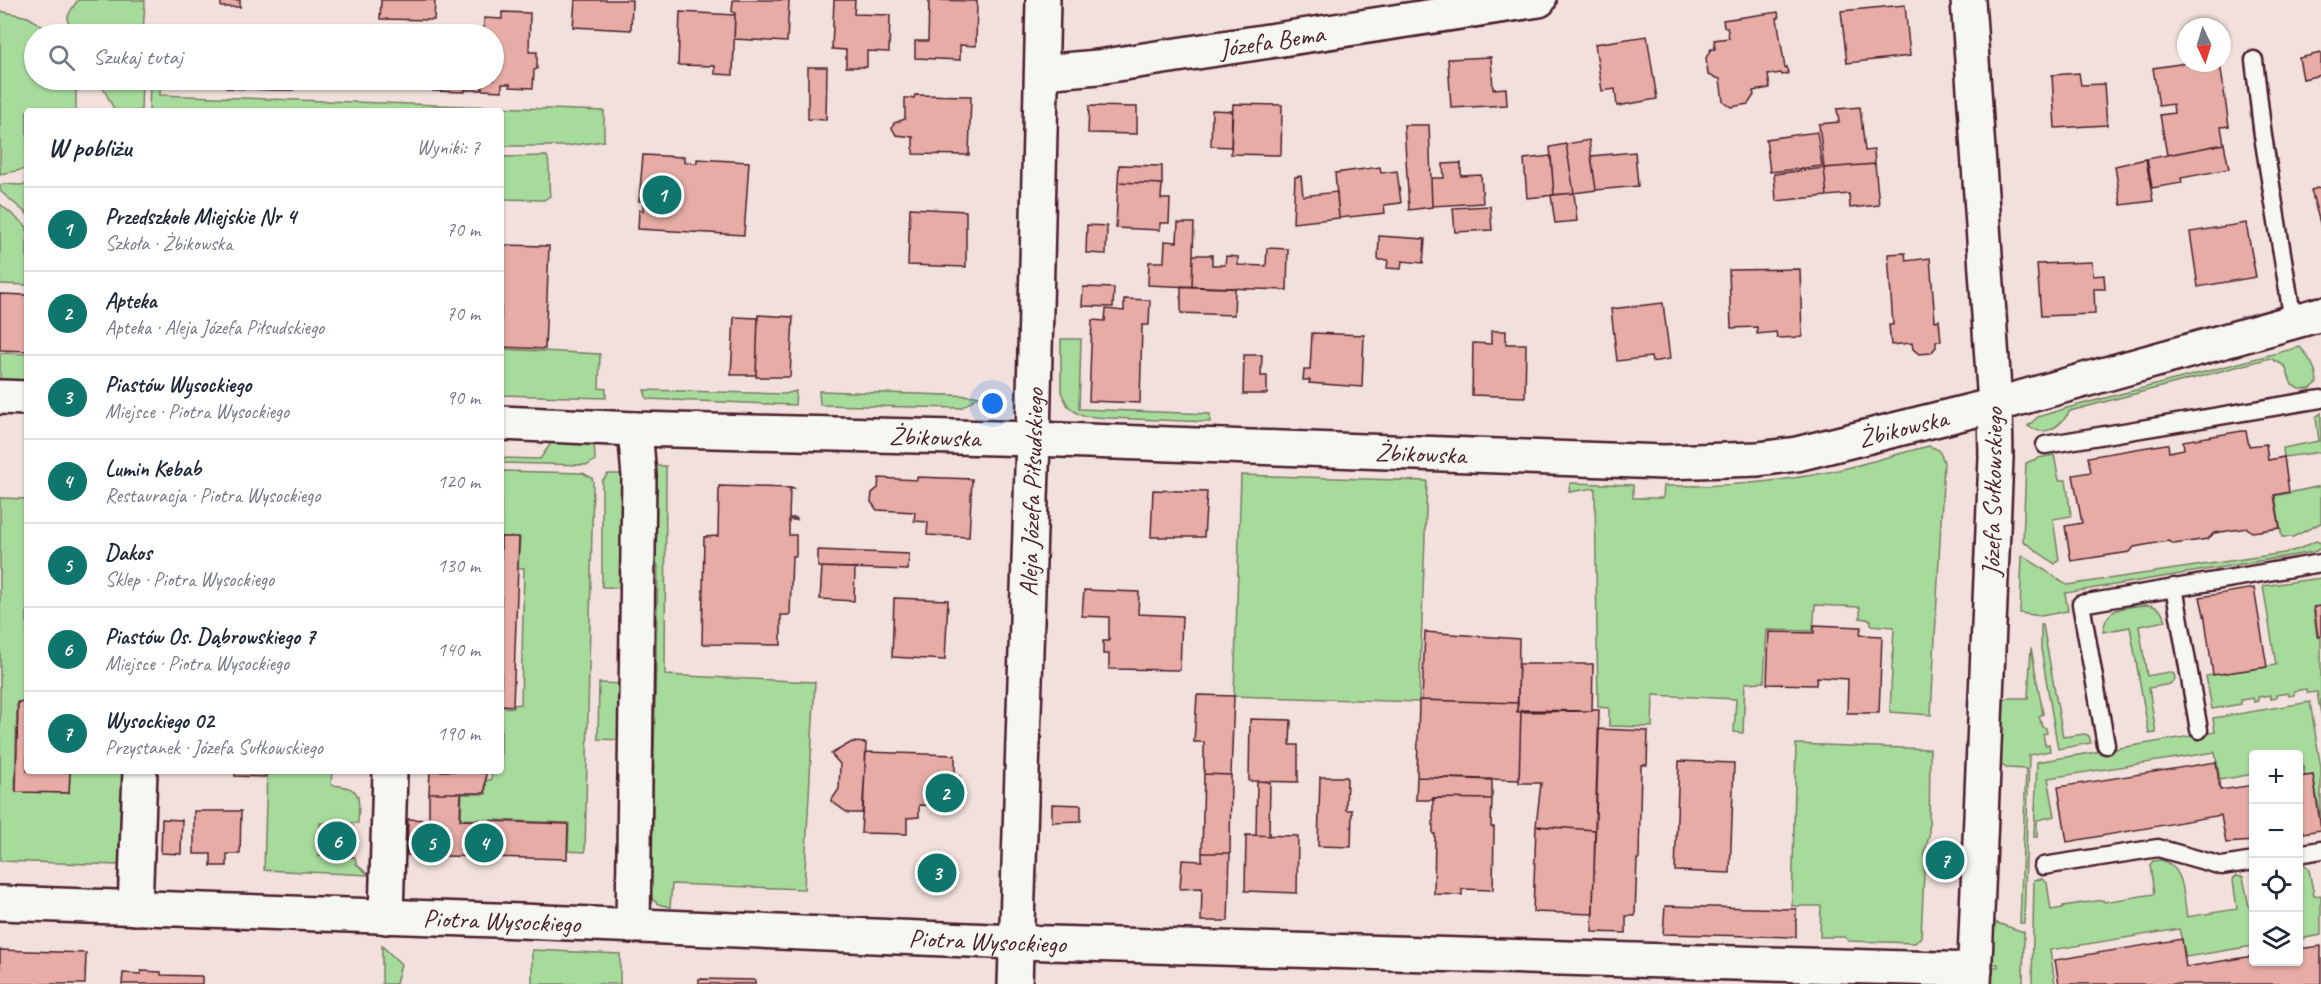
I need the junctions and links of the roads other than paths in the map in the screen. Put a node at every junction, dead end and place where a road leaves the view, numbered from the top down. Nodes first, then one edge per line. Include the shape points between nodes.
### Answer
1 (1043, 0) edge
2 (1539, 0) edge
3 (1968, 0) edge
4 (2254, 60) dead end
5 (1042, 72) junction
6 (2314, 316) edge
7 (0, 397) edge
8 (24, 398) edge
9 (2321, 399) edge
10 (1995, 405) junction
11 (504, 423) edge
12 (635, 429) junction
13 (1033, 439) junction
14 (2045, 445) dead end
15 (2321, 562) edge
16 (2174, 587) junction
17 (2199, 730) dead end
18 (2106, 745) dead end
19 (140, 774) edge
20 (390, 774) edge
21 (2321, 850) edge
22 (2303, 853) edge
23 (2249, 862) edge
24 (2043, 866) dead end
25 (0, 903) edge
26 (135, 908) junction
27 (386, 916) junction
28 (633, 926) junction
29 (1016, 942) junction
30 (1974, 977) edge
31 (1015, 984) edge

1 - 5 street, Aleja Józefa Piłsudskiego
2 - 5 street, Józefa Bema via 1098,67
3 - 10 street, Józefa Sułkowskiego
4 - 6 lane via 2263,136
5 - 13 street, Aleja Józefa Piłsudskiego
6 - 10 street, Żbikowska
7 - 8 street
9 - 14 lane
10 - 13 street, Żbikowska via 1797,454 1699,462
10 - 30 street, Józefa Sułkowskiego
11 - 12 street, Żbikowska
12 - 13 street, Żbikowska
12 - 28 street via 639,476
13 - 29 street, Aleja Józefa Piłsudskiego
15 - 16 lane
16 - 17 lane
16 - 18 lane via 2081,604
19 - 26 street
20 - 27 street
21 - 22 lane
23 - 24 lane via 2222,866 2158,848
25 - 26 street, Piotra Wysockiego
26 - 27 street, Piotra Wysockiego
27 - 28 street, Piotra Wysockiego
28 - 29 street, Piotra Wysockiego
29 - 30 street, Piotra Wysockiego
29 - 31 street, Aleja Józefa Piłsudskiego

